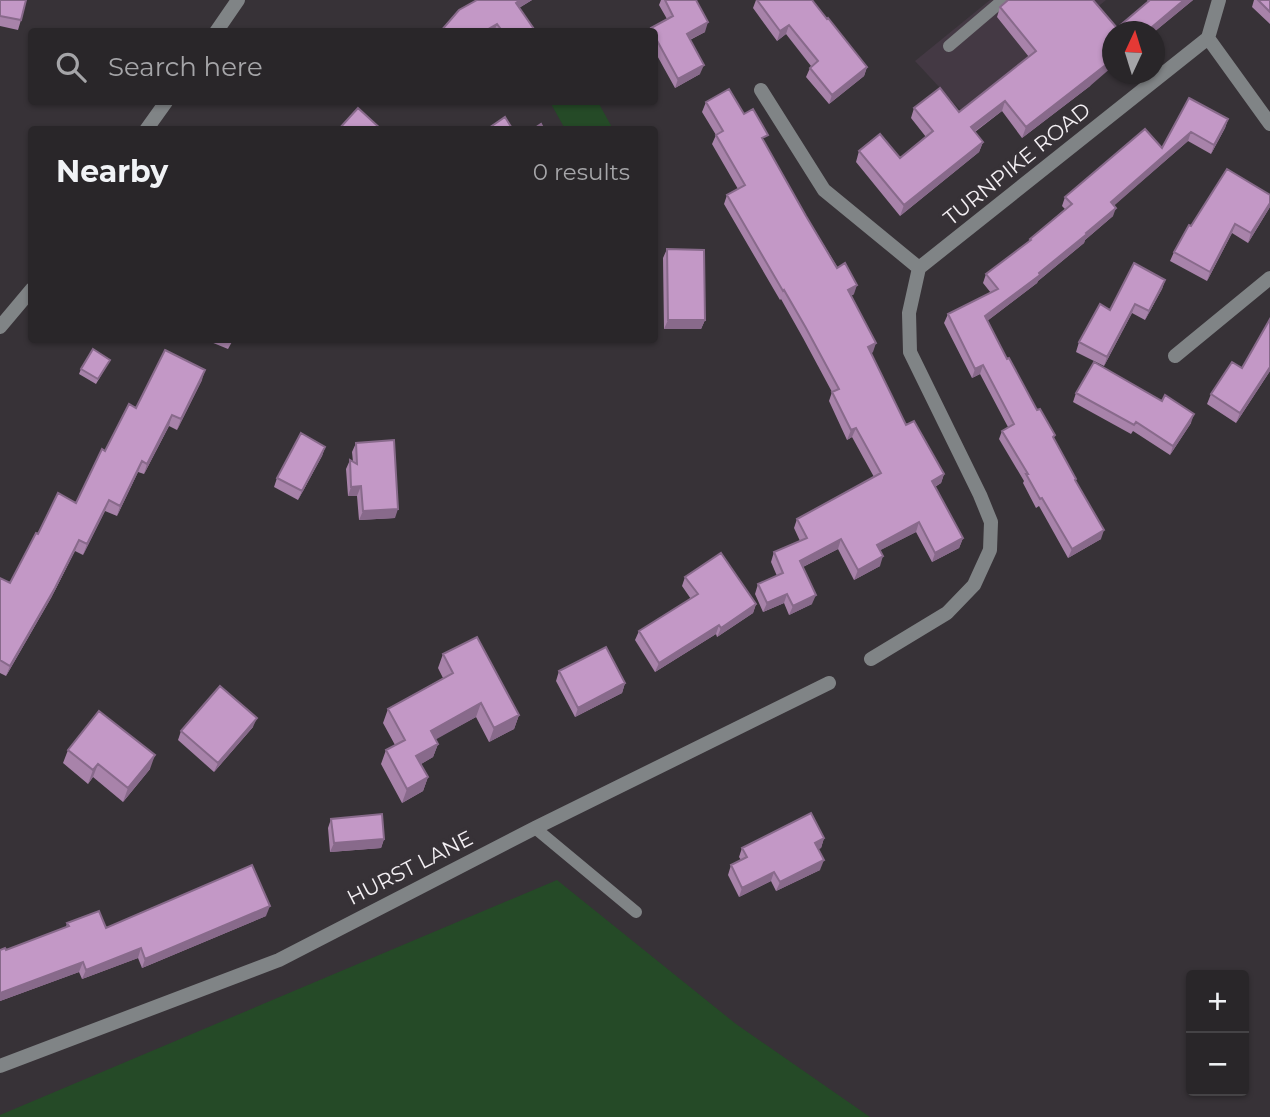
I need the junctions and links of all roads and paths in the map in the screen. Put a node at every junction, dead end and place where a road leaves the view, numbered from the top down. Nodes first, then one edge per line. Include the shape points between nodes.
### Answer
1 (238, 0) edge
2 (1003, 0) edge
3 (1219, 0) edge
4 (219, 28) edge
5 (1208, 38) junction
6 (949, 46) dead end
7 (761, 90) dead end
8 (164, 105) edge
9 (1270, 124) edge
10 (149, 126) edge
11 (919, 268) junction
12 (1270, 278) edge
13 (28, 294) edge
14 (0, 327) edge
15 (1175, 356) dead end
16 (871, 659) dead end
17 (829, 683) dead end
18 (535, 828) junction
19 (636, 912) dead end
20 (0, 1066) edge

1 - 4 street
2 - 6 lane
3 - 5 street
5 - 9 street
5 - 11 street, TURNPIKE ROAD
7 - 11 street via 824,190
8 - 10 street
11 - 16 street via 909,313 910,352 991,522 990,550 974,585 947,613
12 - 15 street
13 - 14 street
17 - 18 street, HURST LANE
18 - 19 lane
18 - 20 street, HURST LANE via 279,960

